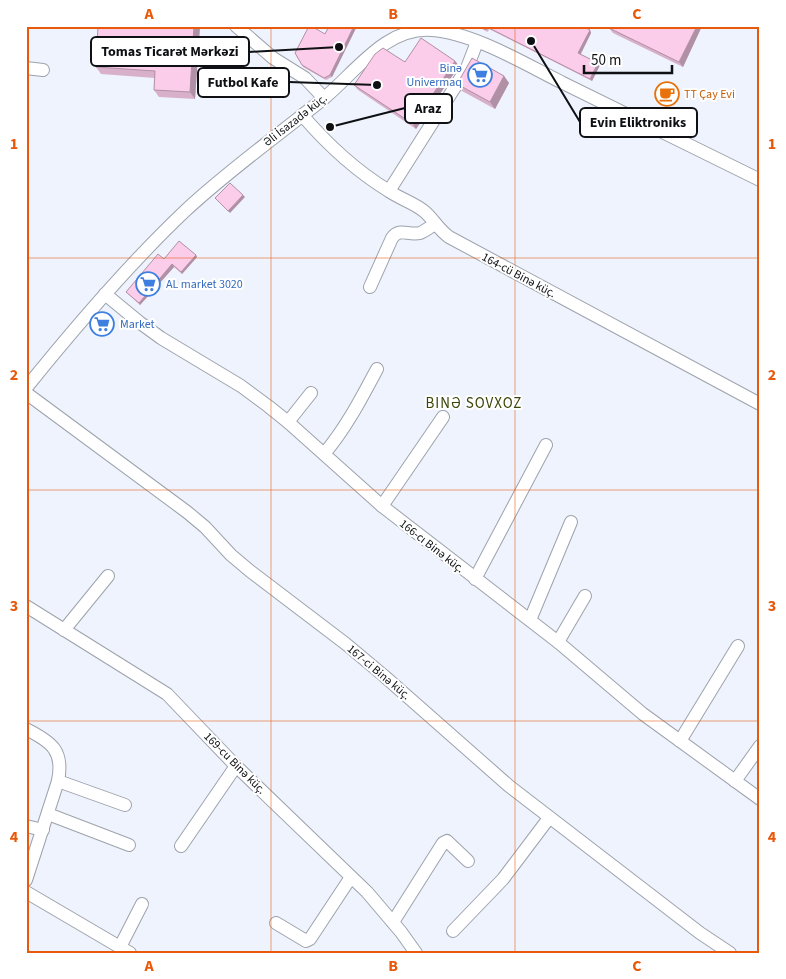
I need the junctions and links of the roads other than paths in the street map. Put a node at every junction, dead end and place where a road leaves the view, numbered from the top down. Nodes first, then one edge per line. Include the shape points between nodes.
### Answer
1 (236, 26) edge
2 (478, 42) junction
3 (26, 68) edge
4 (43, 70) dead end
5 (324, 98) junction
6 (302, 116) junction
7 (760, 180) edge
8 (389, 192) junction
9 (435, 224) junction
10 (370, 287) dead end
11 (105, 294) junction
12 (377, 369) dead end
13 (26, 388) edge
14 (26, 393) edge
15 (311, 393) dead end
16 (760, 404) edge
17 (443, 417) dead end
18 (288, 422) junction
19 (546, 445) dead end
20 (324, 454) junction
21 (382, 506) junction
22 (571, 522) dead end
23 (108, 576) dead end
24 (475, 579) junction
25 (586, 596) dead end
26 (26, 606) edge
27 (530, 620) junction
28 (64, 630) junction
29 (558, 642) junction
30 (738, 646) dead end
31 (26, 729) edge
32 (680, 741) junction
33 (760, 746) edge
34 (236, 766) junction
35 (58, 781) junction
36 (734, 781) junction
37 (760, 798) edge
38 (125, 804) dead end
39 (48, 814) junction
40 (549, 818) junction
41 (26, 826) edge
42 (43, 830) junction
43 (129, 845) dead end
44 (182, 846) dead end
45 (468, 860) dead end
46 (352, 877) junction
47 (26, 880) edge
48 (26, 892) edge
49 (142, 904) dead end
50 (393, 922) junction
51 (276, 924) dead end
52 (453, 931) dead end
53 (125, 950) edge
54 (416, 953) edge
55 (730, 953) edge

1 - 5 street via 273,58 305,78
2 - 5 street, Əli İsazadə küç. via 431,30 406,33 384,45
2 - 7 street, Əli İsazadə küç.
2 - 8 street via 467,68
3 - 4 street
5 - 6 street, Əli İsazadə küç.
6 - 8 street, 164-cü Binə küç. via 342,156
6 - 11 street, Əli İsazadə küç. via 202,196
8 - 9 street, 164-cü Binə küç. via 426,213
9 - 10 street via 418,233 396,233
9 - 16 street, 164-cü Binə küç. via 449,237
11 - 13 street, Əli İsazadə küç.
11 - 18 street, 166-cı Binə küç. via 161,338 241,386
12 - 20 street via 350,419
14 - 40 street, 167-ci Binə küç. via 199,522 250,571 361,656
15 - 18 street
17 - 21 street
18 - 20 street, 166-cı Binə küç.
19 - 24 street
20 - 21 street, 166-cı Binə küç.
21 - 24 street, 166-cı Binə küç.
22 - 27 street
23 - 28 street
24 - 27 street, 166-cı Binə küç.
25 - 29 street
26 - 28 street, 169-cu Binə küç.
27 - 29 street, 166-cı Binə küç.
28 - 34 street, 169-cu Binə küç. via 167,694
29 - 32 street, 166-cı Binə küç.
30 - 32 street
31 - 35 street via 55,749 61,765
32 - 36 street, 166-cı Binə küç.
33 - 36 street
34 - 44 street
34 - 46 street, 169-cu Binə küç.
35 - 38 street
35 - 39 street
36 - 37 street, 166-cı Binə küç.
39 - 42 street
39 - 43 street
40 - 52 street via 503,879
40 - 55 street, 167-ci Binə küç.
41 - 42 street
42 - 47 street
45 - 50 street via 447,842 443,843
46 - 50 street, 169-cu Binə küç.
46 - 51 street via 310,939 306,941
48 - 53 street
49 - 53 street
50 - 54 street, 169-cu Binə küç.

